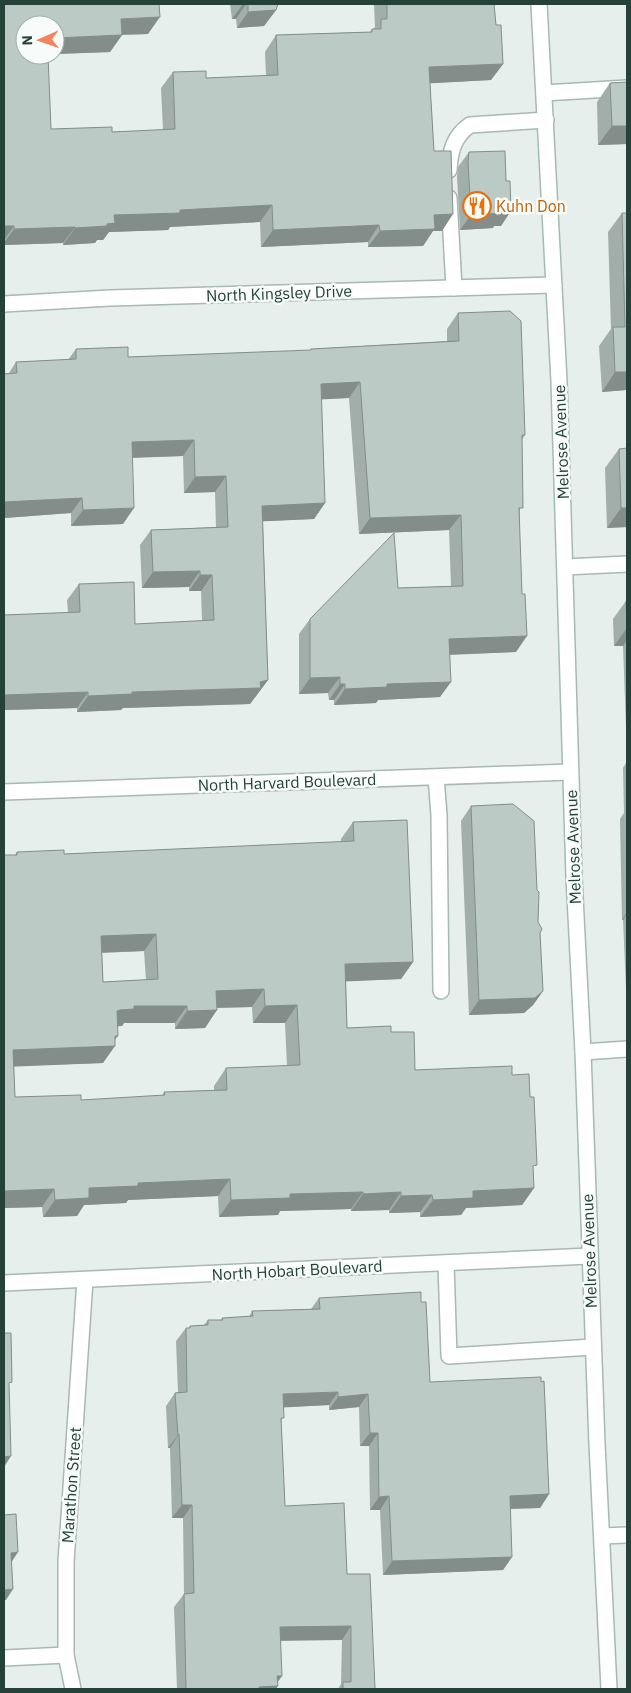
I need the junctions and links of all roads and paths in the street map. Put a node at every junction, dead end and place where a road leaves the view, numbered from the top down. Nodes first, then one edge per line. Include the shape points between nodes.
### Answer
1 (539, 4) edge
2 (627, 88) edge
3 (544, 93) junction
4 (546, 120) junction
5 (554, 286) junction
6 (454, 288) junction
7 (4, 304) edge
8 (627, 564) edge
9 (565, 567) junction
10 (570, 772) junction
11 (436, 776) junction
12 (4, 792) edge
13 (441, 991) dead end
14 (627, 1049) edge
15 (583, 1052) junction
16 (589, 1256) junction
17 (446, 1263) junction
18 (85, 1280) junction
19 (4, 1283) edge
20 (593, 1346) junction
21 (627, 1535) edge
22 (602, 1536) junction
23 (66, 1656) junction
24 (4, 1658) edge
25 (73, 1689) edge
26 (609, 1689) edge

1 - 3 street, Melrose Avenue
2 - 3 street
3 - 4 street, Melrose Avenue
4 - 5 street, Melrose Avenue
4 - 6 street via 470,125 462,130 453,144 448,178
5 - 6 street, North Kingsley Drive
5 - 9 street, Melrose Avenue
6 - 7 street, North Kingsley Drive
8 - 9 street
9 - 10 street, Melrose Avenue
10 - 11 street, North Harvard Boulevard
10 - 15 street, Melrose Avenue
11 - 12 street, North Harvard Boulevard
11 - 13 street
14 - 15 street
15 - 16 street, Melrose Avenue
16 - 17 street, North Hobart Boulevard
16 - 20 street, Melrose Avenue
17 - 18 street, North Hobart Boulevard
17 - 20 street via 449,1356
18 - 19 street, North Hobart Boulevard
18 - 23 street, Marathon Street via 66,1562
20 - 22 street, Melrose Avenue
21 - 22 street
22 - 26 street, Melrose Avenue
23 - 24 street
23 - 25 street, Marathon Street

